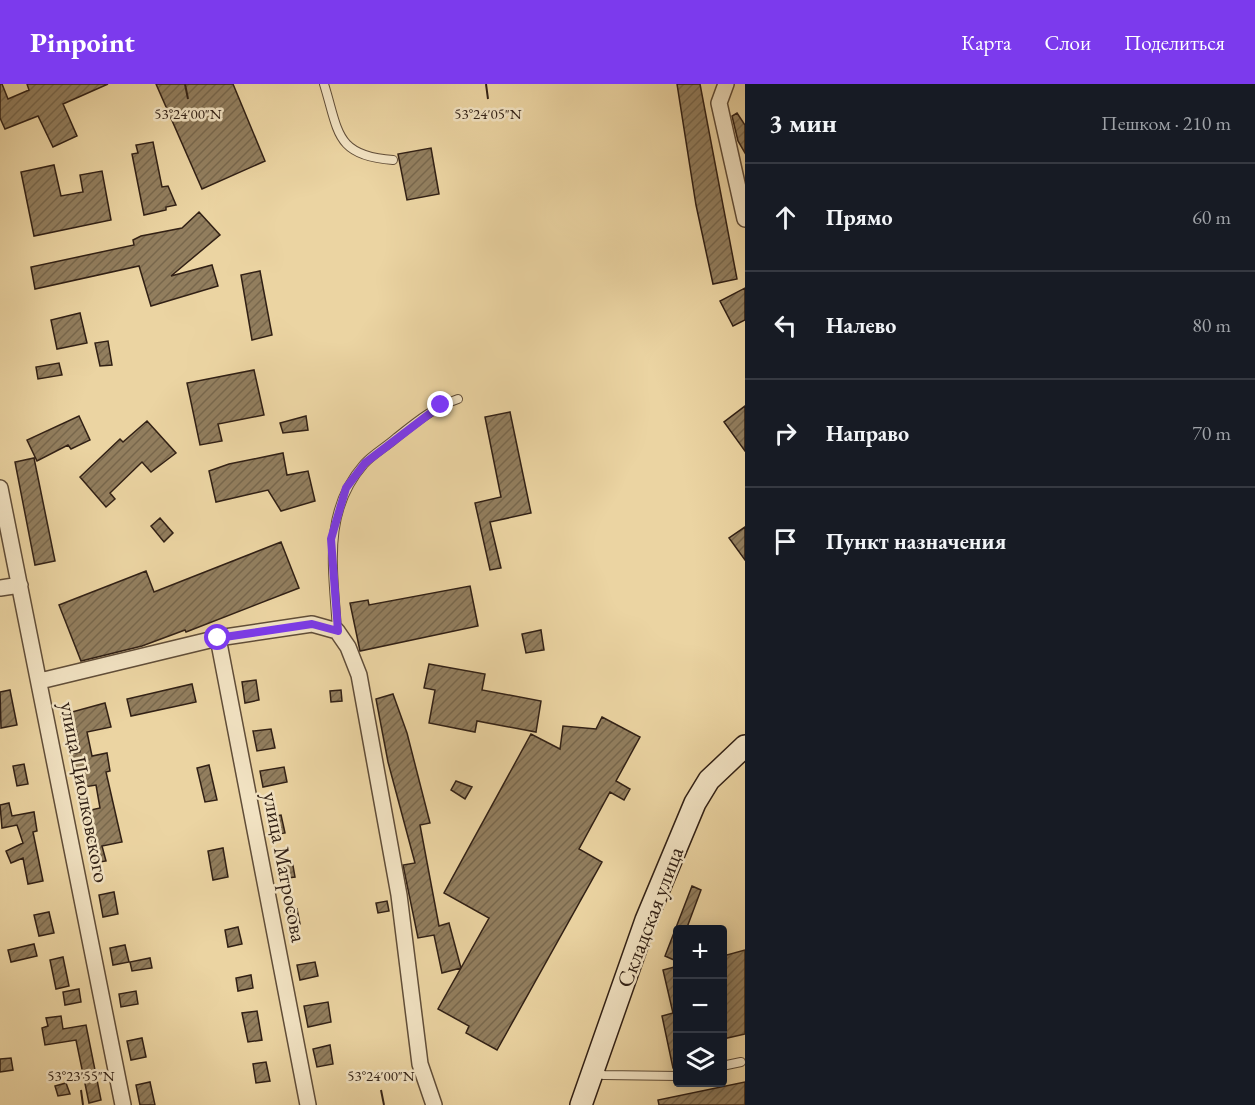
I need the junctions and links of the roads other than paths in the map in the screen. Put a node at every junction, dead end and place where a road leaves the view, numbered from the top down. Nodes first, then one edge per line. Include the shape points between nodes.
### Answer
1 (324, 84) edge
2 (726, 84) edge
3 (393, 160) dead end
4 (745, 219) edge
5 (458, 399) dead end
6 (0, 488) edge
7 (20, 585) junction
8 (0, 588) edge
9 (338, 631) junction
10 (218, 638) junction
11 (40, 681) junction
12 (745, 746) edge
13 (741, 1062) dead end
14 (727, 1065) edge
15 (594, 1073) junction
16 (673, 1076) edge
17 (123, 1105) edge
18 (308, 1105) edge
19 (434, 1105) edge
20 (581, 1105) edge

1 - 3 lane via 338,131 346,144 359,155
2 - 4 street via 719,103
5 - 9 lane via 441,405 365,463 346,488 331,539
6 - 7 street, улица Циолковского
7 - 8 street
7 - 11 street, улица Циолковского
9 - 10 street via 312,624
9 - 19 street via 359,675 399,895 420,1064
10 - 11 street
10 - 18 street, улица Матросова
11 - 17 street, улица Циолковского
12 - 15 street, Складская улица via 709,780 695,802 646,920
13 - 14 lane
15 - 16 lane
15 - 20 street, Складская улица

